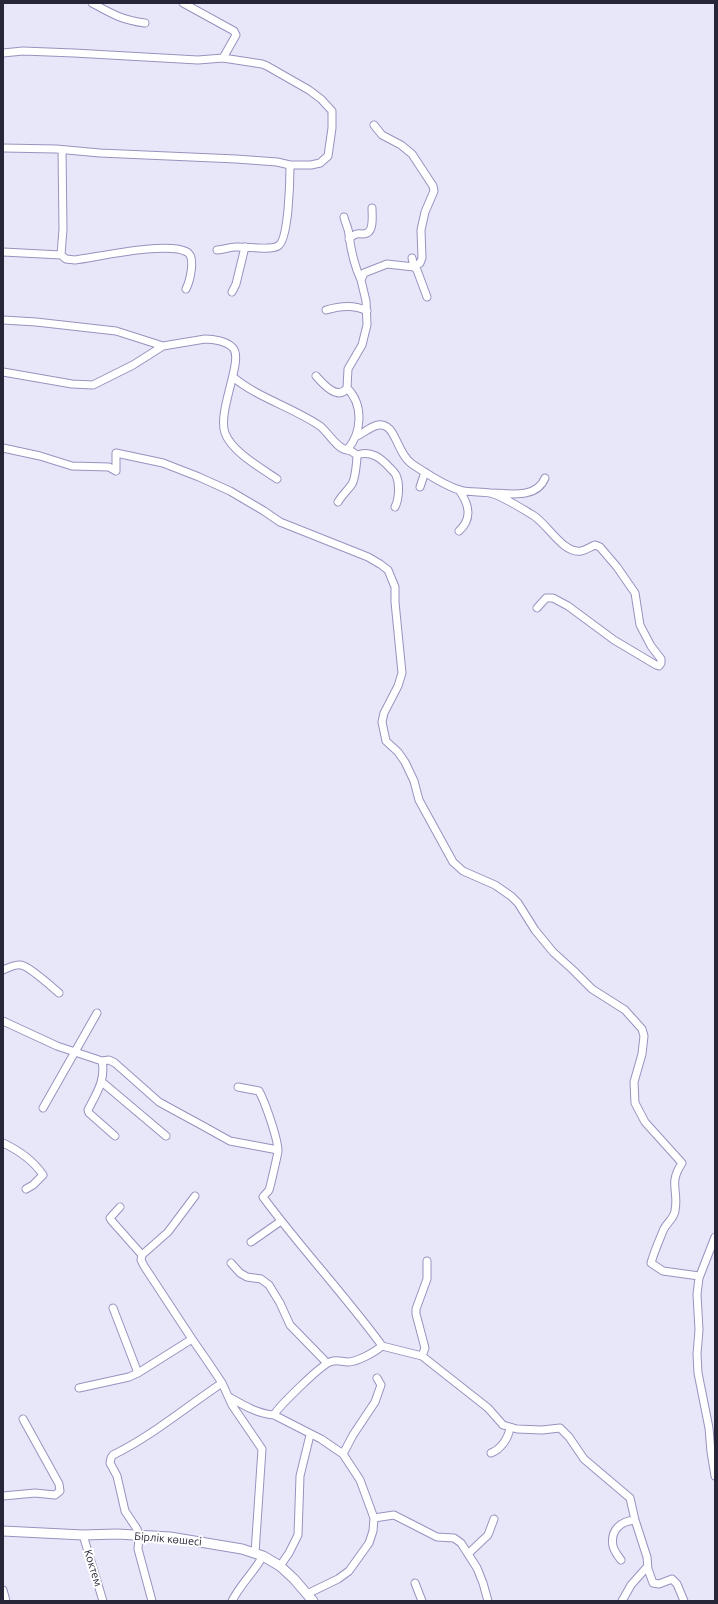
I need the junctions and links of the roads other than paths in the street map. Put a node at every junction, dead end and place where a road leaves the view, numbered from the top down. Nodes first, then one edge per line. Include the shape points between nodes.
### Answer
1 (92, 3) edge
2 (184, 3) edge
3 (145, 23) dead end
4 (3, 53) edge
5 (223, 58) junction
6 (374, 125) dead end
7 (3, 148) edge
8 (62, 150) junction
9 (290, 165) junction
10 (372, 208) dead end
11 (344, 217) dead end
12 (349, 239) junction
13 (245, 247) junction
14 (217, 250) dead end
15 (3, 252) edge
16 (412, 258) dead end
17 (63, 259) junction
18 (414, 266) junction
19 (361, 280) junction
20 (186, 289) dead end
21 (232, 292) dead end
22 (427, 297) dead end
23 (326, 310) dead end
24 (367, 311) junction
25 (3, 320) edge
26 (163, 346) junction
27 (3, 372) edge
28 (316, 376) dead end
29 (233, 377) junction
30 (347, 388) junction
31 (357, 436) junction
32 (3, 448) edge
33 (347, 450) junction
34 (357, 455) junction
35 (424, 472) junction
36 (545, 478) dead end
37 (277, 479) dead end
38 (420, 487) dead end
39 (459, 490) junction
40 (490, 493) junction
41 (338, 502) dead end
42 (396, 507) dead end
43 (459, 531) dead end
44 (537, 608) dead end
45 (3, 970) edge
46 (59, 993) dead end
47 (97, 1013) dead end
48 (3, 1021) edge
49 (75, 1052) junction
50 (102, 1061) junction
51 (102, 1082) junction
52 (238, 1086) dead end
53 (44, 1108) dead end
54 (115, 1136) dead end
55 (166, 1136) dead end
56 (3, 1144) edge
57 (278, 1150) junction
58 (26, 1189) dead end
59 (195, 1196) dead end
60 (120, 1207) dead end
61 (281, 1221) junction
62 (715, 1237) edge
63 (251, 1242) dead end
64 (142, 1255) junction
65 (427, 1261) dead end
66 (231, 1263) dead end
67 (699, 1276) junction
68 (113, 1308) dead end
69 (192, 1339) junction
70 (382, 1346) junction
71 (422, 1356) junction
72 (327, 1363) junction
73 (138, 1373) junction
74 (377, 1378) dead end
75 (222, 1383) junction
76 (79, 1388) dead end
77 (229, 1397) junction
78 (274, 1415) junction
79 (24, 1419) dead end
80 (510, 1428) junction
81 (310, 1435) junction
82 (491, 1453) dead end
83 (343, 1454) junction
84 (715, 1476) edge
85 (3, 1496) edge
86 (374, 1518) junction
87 (494, 1519) dead end
88 (635, 1520) junction
89 (3, 1531) edge
90 (83, 1535) junction
91 (139, 1536) junction
92 (469, 1553) junction
93 (259, 1555) junction
94 (621, 1560) dead end
95 (280, 1566) junction
96 (648, 1567) junction
97 (415, 1583) dead end
98 (3, 1590) edge
99 (310, 1597) edge
100 (6, 1601) edge
101 (103, 1601) edge
102 (152, 1601) edge
103 (232, 1601) edge
104 (422, 1601) edge
105 (488, 1601) edge
106 (622, 1601) edge
107 (684, 1601) edge

1 - 3 street via 130,22
2 - 5 street via 234,31 236,35
4 - 5 street via 23,51 198,60
5 - 9 street via 267,66 309,90 332,111 331,157 316,165
6 - 18 street via 382,135 402,145 412,154 433,186 434,191 421,230 422,258 420,263
7 - 8 street
8 - 9 street via 236,159
8 - 17 street
9 - 13 street via 290,201 281,244 269,248
10 - 12 street via 369,232 358,233
11 - 12 street
12 - 19 street
13 - 14 street
13 - 21 street
15 - 17 street
16 - 18 street
17 - 20 street via 94,258 140,249 181,250 190,255 192,262
18 - 19 street via 387,264 364,273
18 - 22 street via 418,270
19 - 24 street
23 - 24 street via 342,306
24 - 30 street via 367,325 362,345 348,369
25 - 26 street via 116,331
26 - 27 street via 93,385 72,384
26 - 29 street via 205,339 225,343 234,349 236,355
28 - 30 street via 338,394
29 - 33 street via 321,427 340,447
29 - 37 street via 224,408 223,424 226,436 248,459
30 - 31 street via 357,405
31 - 33 street
31 - 35 street via 378,425 386,426 391,430 403,455
32 - 67 street via 72,466 109,467 116,471 116,453 163,463 230,491 280,522 368,557 388,570 395,587 402,673 384,713 382,722 386,741 405,762 419,800 453,862 463,871 495,884 511,896 553,952 592,990 625,1010 642,1029 642,1054 634,1082 635,1103 645,1122 682,1163 674,1179 675,1212 662,1232 651,1263 663,1271
33 - 34 street
34 - 41 street via 352,484
34 - 42 street via 373,454 396,475
35 - 38 street
35 - 39 street
36 - 40 street via 544,482 530,493
39 - 40 street
39 - 43 street via 469,511 468,518
40 - 44 street via 535,516 567,548 582,551 595,545 600,547 636,593 640,625 661,663 659,666 656,665 628,649 553,598 546,598
45 - 46 street via 22,965 32,970
47 - 49 street
48 - 49 street
49 - 50 street
49 - 53 street
50 - 51 street
50 - 57 street via 109,1060 115,1063 159,1102 230,1141
51 - 54 street via 88,1110
51 - 55 street
52 - 57 street via 259,1091
56 - 58 street via 14,1148 32,1162 43,1176
57 - 61 street via 271,1183 262,1197
59 - 64 street via 168,1232
60 - 64 street via 110,1218
61 - 63 street
61 - 70 street
62 - 67 street
64 - 69 street via 144,1266
65 - 71 street via 426,1279 416,1309 425,1348
66 - 72 street via 240,1273 261,1279 269,1285 290,1325
67 - 84 street via 697,1368
68 - 73 street
69 - 73 street
69 - 75 street
70 - 71 street
70 - 72 street via 349,1362 339,1360
71 - 80 street
72 - 78 street
73 - 76 street
74 - 83 street via 381,1385 375,1402
75 - 77 street
75 - 91 street via 145,1438 111,1458 110,1463 117,1476 125,1511
77 - 78 street via 267,1415
77 - 93 street via 262,1449
78 - 81 street
79 - 85 street via 59,1484 60,1491 56,1495 35,1493
80 - 82 street via 501,1446
80 - 88 street via 560,1428 584,1459 630,1498
81 - 83 street via 321,1439
81 - 95 street via 300,1476 298,1535
83 - 86 street via 360,1480
86 - 92 street via 394,1515 437,1537 454,1538
86 - 99 street via 369,1543 349,1571
87 - 92 street via 488,1535
88 - 94 street via 617,1526 613,1532 613,1547
88 - 96 street
89 - 90 main road, Бірлік көшесі
90 - 91 main road, Бірлік көшесі
90 - 101 street, Коктем
91 - 93 main road, Бірлік көшесі via 207,1542
91 - 102 street via 138,1549
92 - 105 street via 483,1582
93 - 95 main road, Бірлік көшесі
93 - 103 street via 252,1574
95 - 99 main road, Бірлік көшесі
96 - 106 street via 631,1585
96 - 107 street via 653,1583 659,1584 672,1578
97 - 104 street
98 - 100 street

